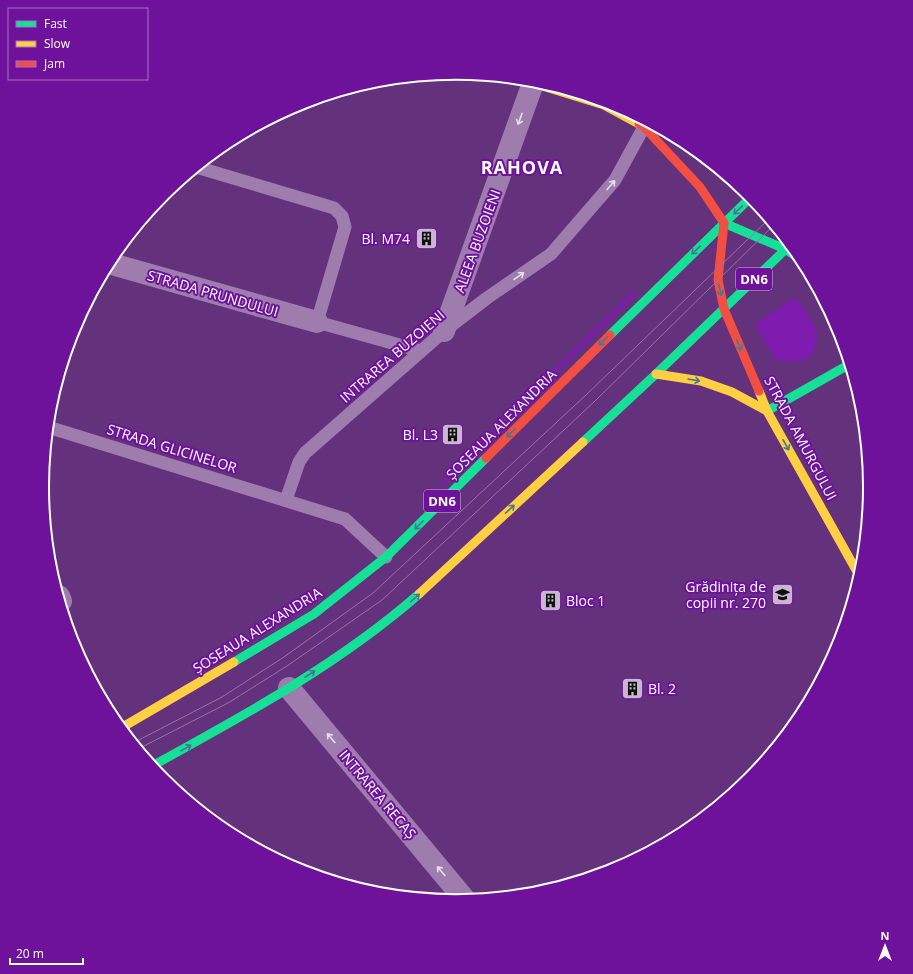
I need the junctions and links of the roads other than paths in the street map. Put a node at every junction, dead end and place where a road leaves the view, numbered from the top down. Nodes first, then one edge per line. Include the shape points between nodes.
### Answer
1 (526, 85) edge
2 (627, 117) edge
3 (644, 127) junction
4 (202, 169) edge
5 (747, 201) edge
6 (724, 223) junction
7 (784, 244) edge
8 (786, 248) edge
9 (115, 265) edge
10 (724, 309) junction
11 (318, 322) junction
12 (444, 331) junction
13 (421, 351) junction
14 (845, 367) edge
15 (656, 374) junction
16 (767, 411) junction
17 (53, 429) edge
18 (286, 500) junction
19 (386, 557) junction
20 (855, 569) edge
21 (290, 688) junction
22 (126, 725) edge
23 (157, 763) edge
24 (461, 894) edge

1 -> 12 street, ALEEA BUZOIENI
2 - 3 main road
3 - 6 main road via 700,187
12 -> 3 lane, INTRAREA BUZOIENI via 551,254 615,180
4 - 11 lane via 334,208 342,216 345,228
5 -> 6 main road, DN6
6 - 7 main road
6 -> 10 main road, STRADA AMURGULUI via 718,280
6 -> 19 main road, ȘOSEAUA ALEXANDRIA / DN6
8 - 10 main road, DN6
9 - 11 street, STRADA PRUNDULUI
10 - 15 main road, DN6
10 -> 16 main road, STRADA AMURGULUI
11 - 13 lane
12 - 13 lane, INTRAREA BUZOIENI
13 - 18 lane, INTRAREA BUZOIENI via 305,453 299,462
14 - 16 main road
15 -> 16 main road via 702,381 732,392
21 -> 15 main road, DN6 via 394,616
16 -> 20 main road, STRADA AMURGULUI
17 - 18 lane, STRADA GLICINELOR
18 - 19 lane via 345,518
19 - 22 main road, ȘOSEAUA ALEXANDRIA / DN6 via 314,614
23 -> 21 main road, DN6
24 -> 21 street, INTRAREA RECAȘ

